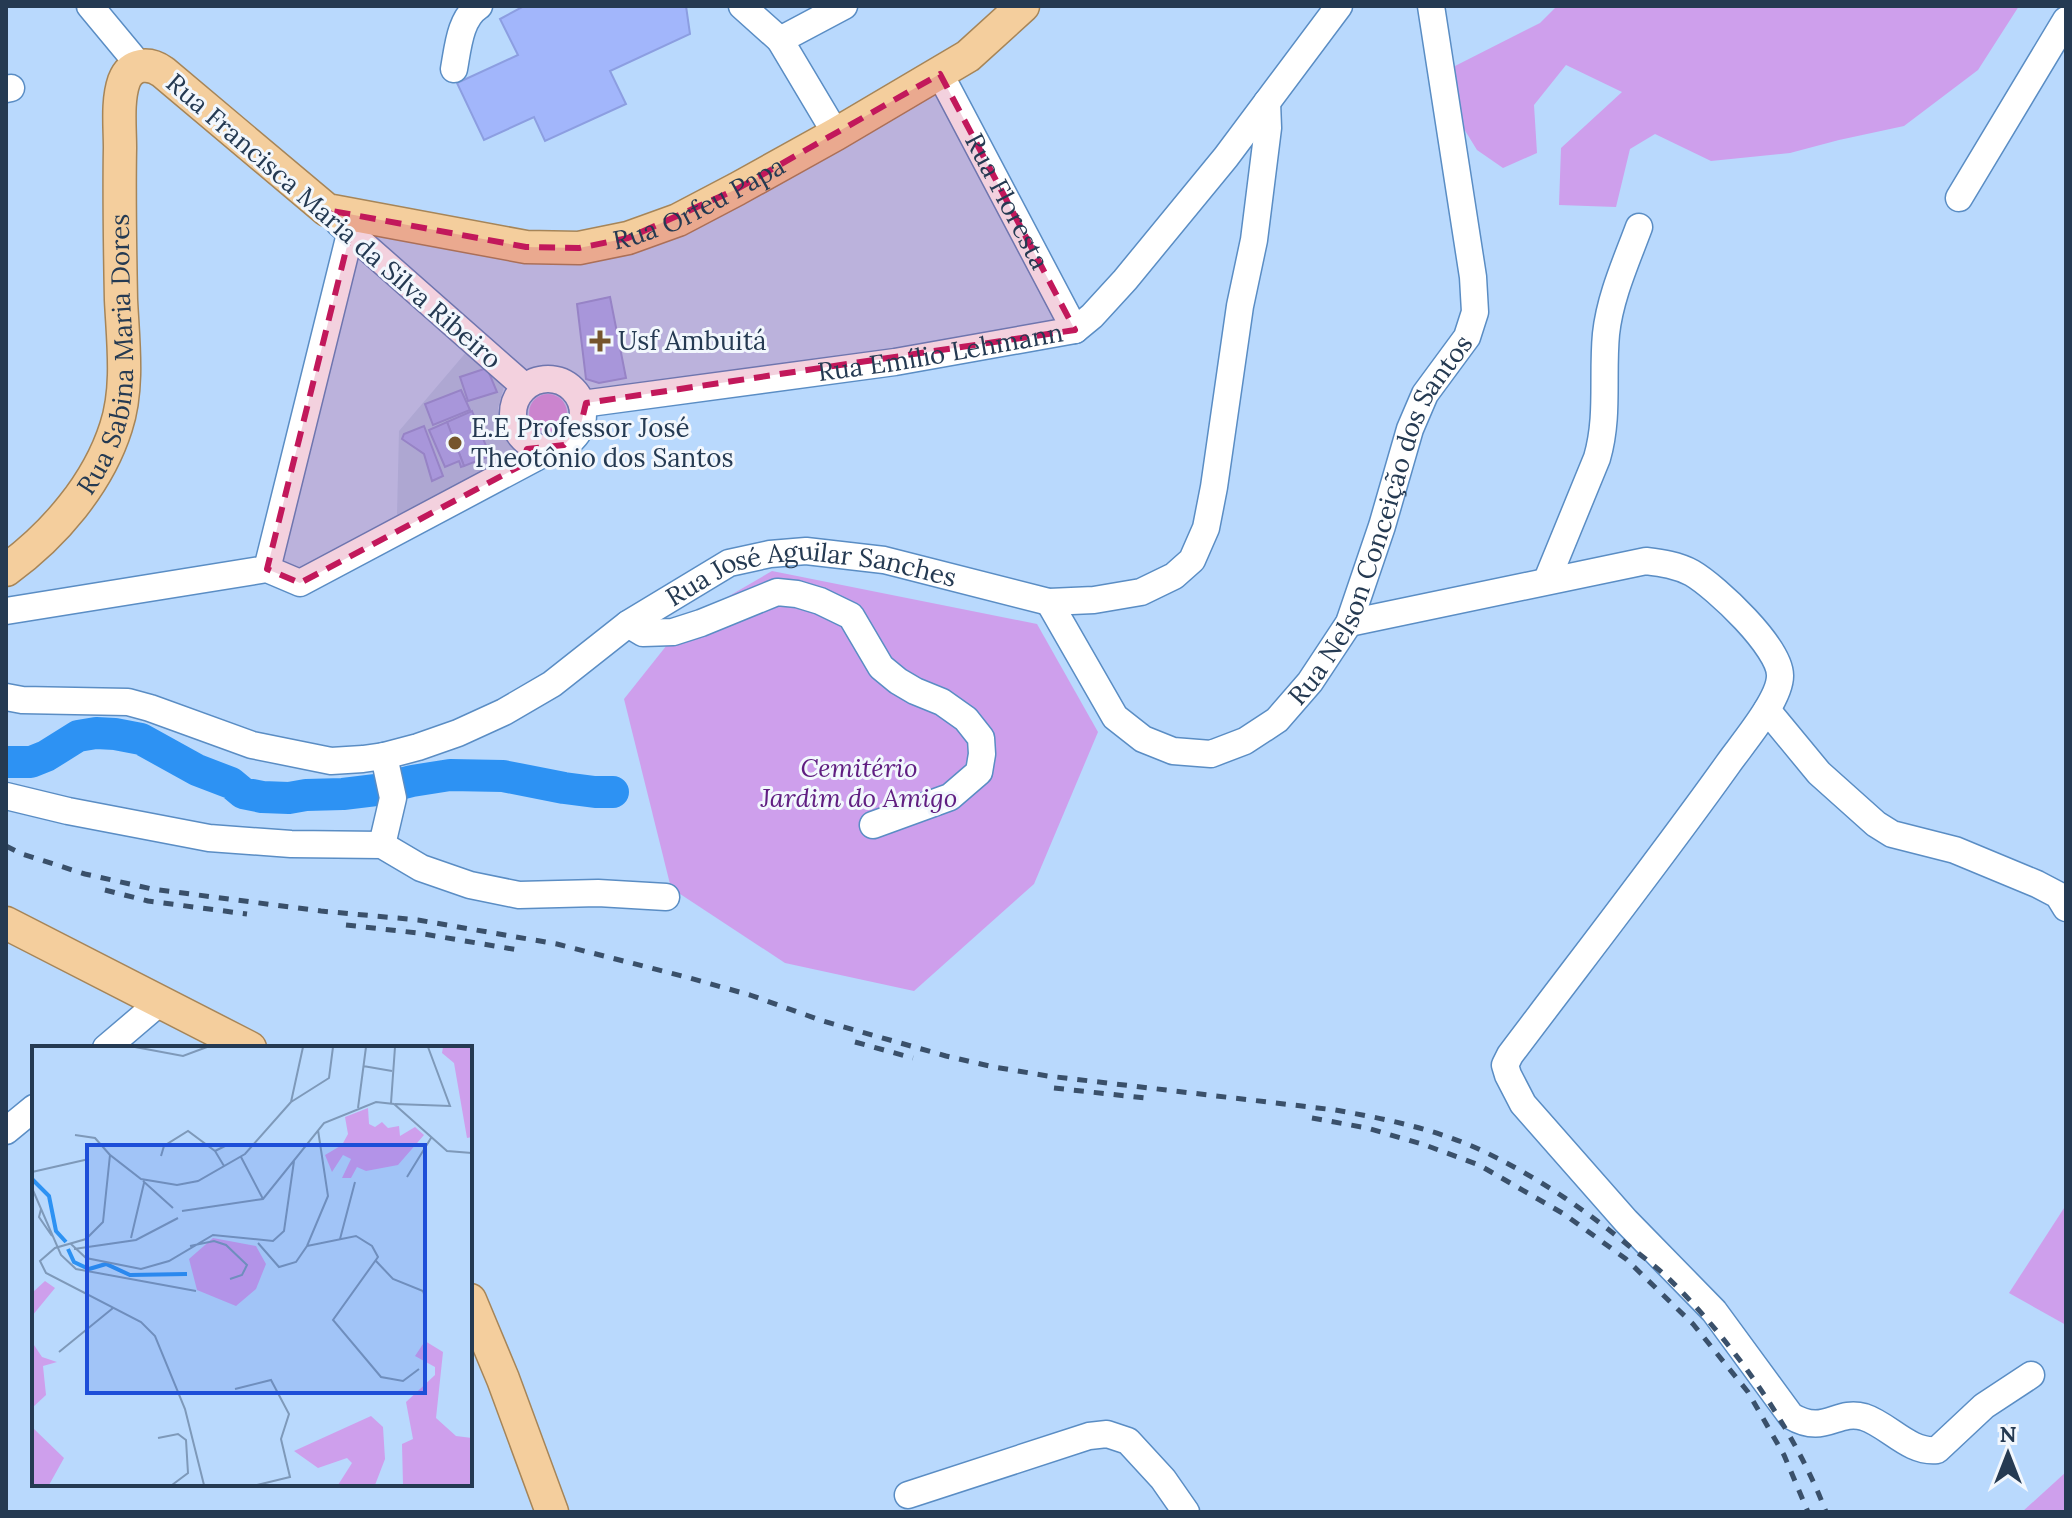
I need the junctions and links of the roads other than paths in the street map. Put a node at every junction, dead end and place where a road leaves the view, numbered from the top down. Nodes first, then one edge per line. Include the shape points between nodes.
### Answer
1 (90, 6) edge
2 (479, 6) edge
3 (742, 6) edge
4 (844, 6) edge
5 (1023, 6) edge
6 (1339, 6) edge
7 (1431, 6) edge
8 (2066, 20) edge
9 (780, 40) junction
10 (139, 65) junction
11 (454, 69) dead end
12 (940, 74) junction
13 (1267, 102) junction
14 (121, 103) joint
15 (836, 134) junction
16 (1959, 198) dead end
17 (327, 210) junction
18 (1639, 227) dead end
19 (350, 234) junction
20 (1075, 330) junction
21 (525, 387) junction
22 (582, 404) junction
23 (535, 453) junction
24 (267, 569) junction
25 (6, 570) edge
26 (1547, 580) junction
27 (1049, 602) junction
28 (6, 611) edge
29 (1349, 623) junction
30 (628, 624) junction
31 (6, 697) edge
32 (1767, 710) junction
33 (389, 777) junction
34 (6, 796) edge
35 (873, 825) dead end
36 (382, 845) junction
37 (666, 897) dead end
38 (2066, 908) edge
39 (6, 923) edge
40 (160, 1002) junction
41 (108, 1046) edge
42 (246, 1046) edge
43 (32, 1110) edge
44 (6, 1131) edge
45 (472, 1305) edge
46 (2031, 1375) dead end
47 (908, 1495) dead end
48 (552, 1512) edge
49 (1186, 1512) edge

1 - 10 street, Rua Francisca Maria da Silva Ribeiro
2 - 11 street via 467,19
3 - 9 street
4 - 9 street
5 - 12 main road, Rua Orfeu Papa
6 - 13 street, Rua Emílio Lehmann
7 - 29 street, Rua Nelson Conceição dos Santos via 1475,312 1467,337 1425,394 1410,429
8 - 16 street
9 - 15 street
10 - 14 main road, Rua Francisca Maria da Silva Ribeiro via 125,78
10 - 17 main road, Rua Francisca Maria da Silva Ribeiro via 163,72
12 - 15 main road, Rua Orfeu Papa
12 - 20 street, Rua Floresta
13 - 20 street, Rua Emílio Lehmann via 1125,280
13 - 27 street, Rua José Aguilar Sanches via 1254,240 1206,528 1192,560 1141,592
14 - 25 main road, Rua Sabina Maria Dores via 121,411 107,452 78,498
15 - 17 main road, Rua Orfeu Papa via 678,220 579,248 526,247
17 - 19 street, Rua Francisca Maria da Silva Ribeiro
18 - 26 street via 1606,333 1603,440
19 - 21 street, Rua Francisca Maria da Silva Ribeiro
19 - 24 street
20 - 22 street, Rua Emílio Lehmann via 895,362
21 - 22 street via 539,380 560,381
21 - 23 street via 512,413 520,436
22 - 23 street via 574,438
23 - 24 street via 300,583
24 - 28 street
26 - 29 street
26 - 32 street via 1646,561 1690,572 1745,618 1779,663 1778,689
27 - 29 street, Rua Nelson Conceição dos Santos via 1115,717 1143,739 1173,751 1211,754 1245,741 1277,720
27 - 30 street, Rua José Aguilar Sanches via 884,560 806,551 729,563
30 - 33 street, Rua José Aguilar Sanches via 552,684 504,712 418,747
30 - 35 street via 643,633 673,632 777,592 820,601 851,616 881,667 966,719 981,738 979,772 950,797
31 - 33 street, Rua José Aguilar Sanches via 128,702 252,745
32 - 38 street via 1819,773 1876,824 2037,884 2058,895
32 - 46 street via 1510,1055 1508,1075 1540,1125 1714,1311 1791,1416 1814,1425 1847,1416 1867,1418 1922,1450 1937,1450 1984,1406
33 - 36 street
34 - 36 street via 209,838
36 - 37 street via 421,868 519,895
39 - 40 main road
40 - 41 street
40 - 42 main road
43 - 44 street
45 - 48 main road
47 - 49 street via 1107,1434 1128,1441

